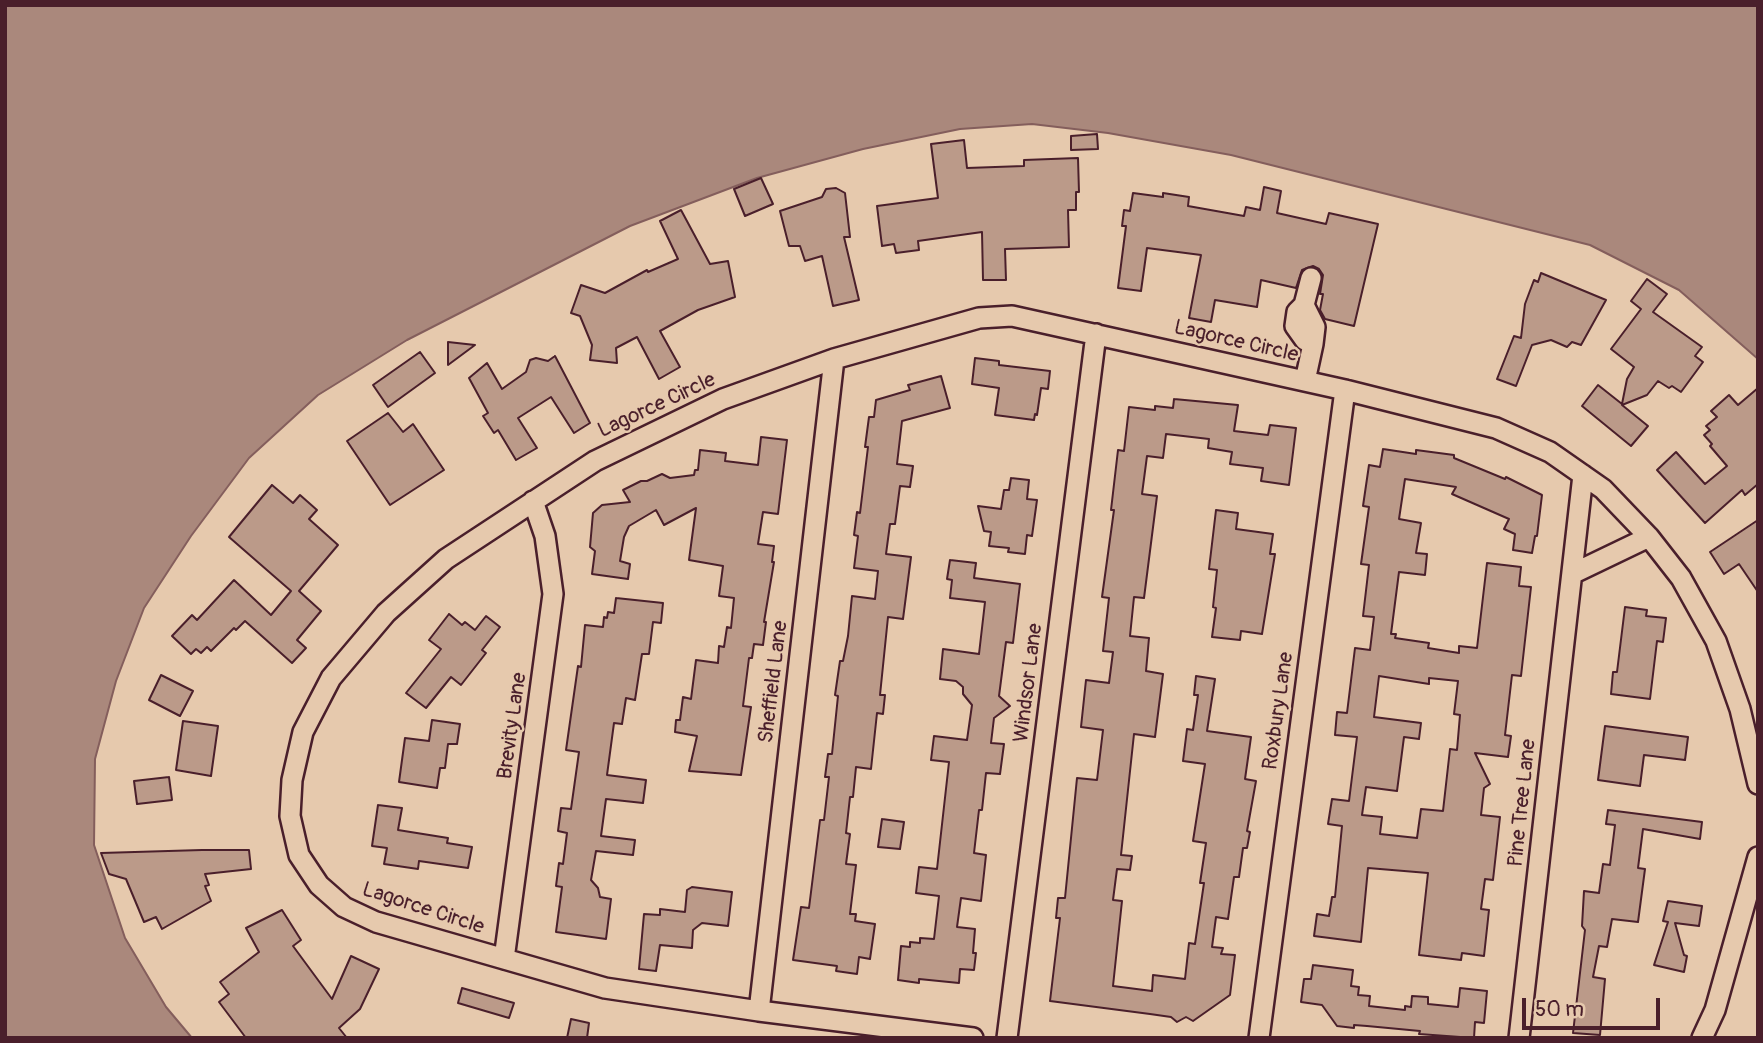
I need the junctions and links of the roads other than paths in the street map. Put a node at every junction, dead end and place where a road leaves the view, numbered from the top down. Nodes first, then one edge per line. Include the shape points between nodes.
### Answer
1 (1311, 278) dead end
2 (1096, 334) junction
3 (834, 359) junction
4 (1305, 381) junction
5 (1345, 390) junction
6 (1583, 475) junction
7 (533, 501) junction
8 (1648, 537) junction
9 (1572, 574) junction
10 (1758, 784) edge
11 (1758, 857) edge
12 (504, 959) junction
13 (759, 1011) junction
14 (972, 1038) edge
15 (1007, 1038) edge
16 (1259, 1038) edge
17 (1520, 1038) edge
18 (1702, 1038) edge

1 - 4 street via 1295,326 1313,345
2 - 3 street, Lagorce Circle via 1012,316 979,318
2 - 4 street, Lagorce Circle
2 - 15 street, Windsor Lane
3 - 7 street, Lagorce Circle via 723,399 595,461
3 - 13 street, Sheffield Lane
4 - 5 street, Lagorce Circle
5 - 6 street, Lagorce Circle via 1496,428 1550,452
5 - 16 street, Roxbury Lane
6 - 8 street, Lagorce Circle via 1603,489
6 - 9 street, Pine Tree Lane
7 - 12 street, Brevity Lane via 545,536 553,594
7 - 12 street, Lagorce Circle via 446,559 386,613 331,678 303,732 292,780 290,816 299,855 319,886 345,907 376,922
8 - 9 street
8 - 10 street, Lagorce Circle via 1681,578 1716,640 1740,709
9 - 17 street, Pine Tree Lane
11 - 18 street via 1715,1010
12 - 13 street, Lagorce Circle via 605,988
13 - 14 street, Lagorce Circle

